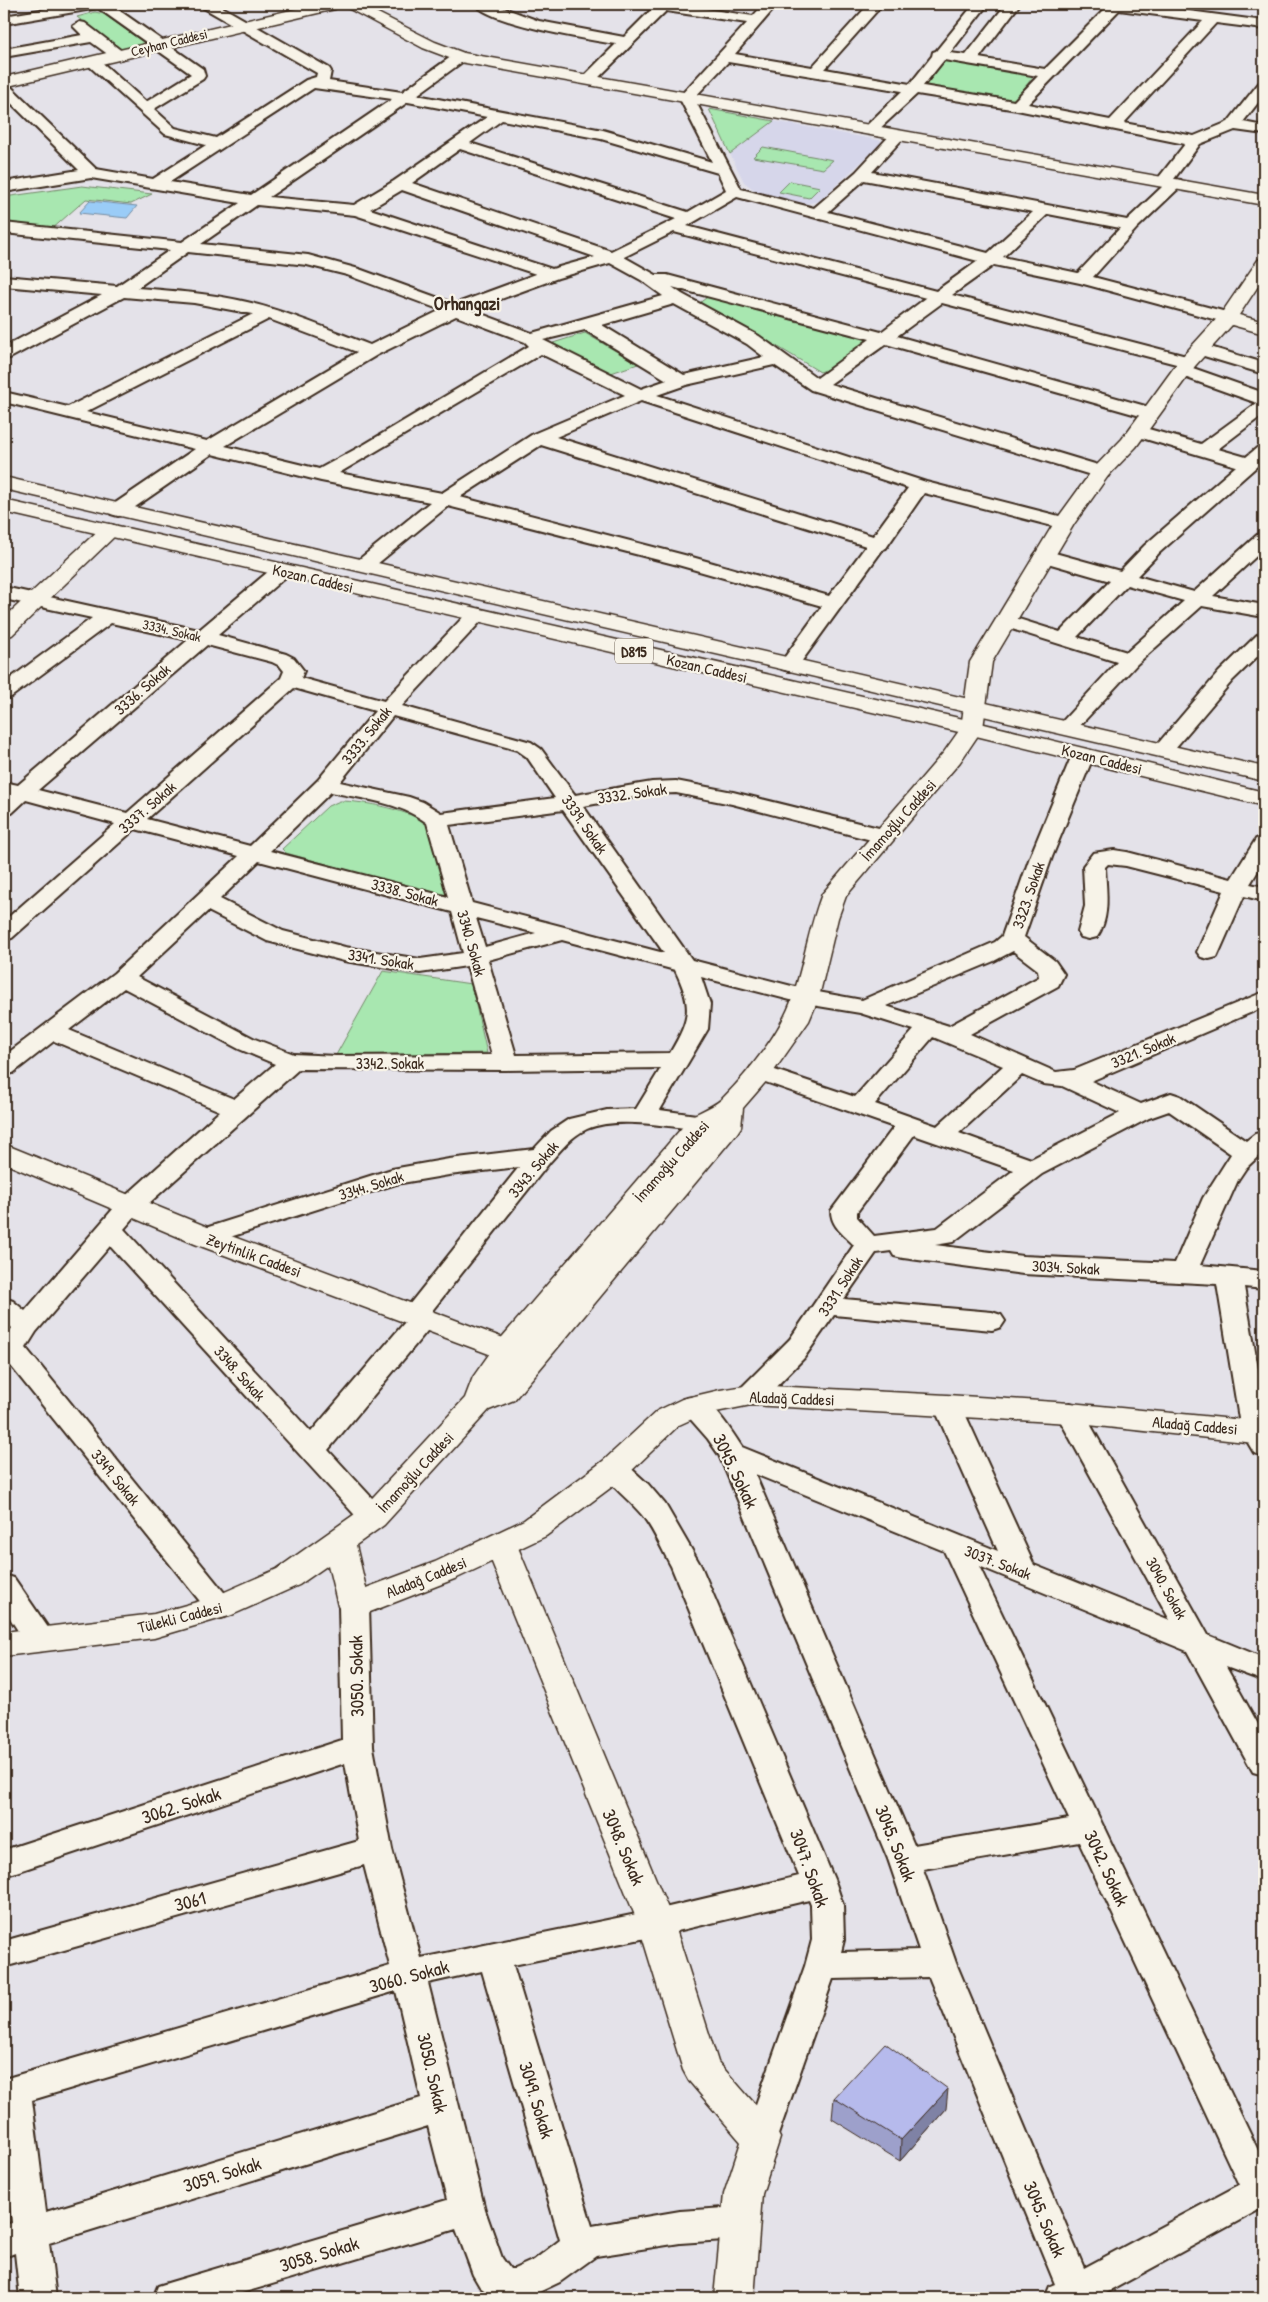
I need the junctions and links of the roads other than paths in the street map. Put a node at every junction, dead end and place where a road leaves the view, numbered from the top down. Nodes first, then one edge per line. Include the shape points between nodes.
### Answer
1 (100, 4) edge
2 (208, 4) edge
3 (335, 4) edge
4 (349, 4) edge
5 (482, 4) edge
6 (645, 4) edge
7 (771, 4) edge
8 (876, 4) edge
9 (981, 4) edge
10 (1012, 4) edge
11 (1112, 4) edge
12 (663, 5) edge
13 (61, 11) junction
14 (7, 16) edge
15 (1212, 18) junction
16 (755, 20) junction
17 (244, 24) junction
18 (1264, 25) edge
19 (93, 37) junction
20 (625, 41) junction
21 (159, 44) junction
22 (4, 53) edge
23 (118, 55) junction
24 (460, 56) junction
25 (938, 56) junction
26 (725, 57) junction
27 (92, 61) junction
28 (969, 61) junction
29 (816, 71) junction
30 (1049, 74) junction
31 (588, 80) junction
32 (4, 82) edge
33 (311, 83) junction
34 (1264, 86) edge
35 (4, 88) edge
36 (914, 88) junction
37 (405, 97) junction
38 (686, 97) junction
39 (1017, 106) junction
40 (146, 108) junction
41 (500, 114) junction
42 (1114, 125) junction
43 (1233, 125) junction
44 (870, 130) junction
45 (1264, 130) edge
46 (898, 135) junction
47 (1195, 141) junction
48 (218, 143) junction
49 (459, 144) junction
50 (723, 170) junction
51 (91, 173) junction
52 (861, 175) junction
53 (1170, 182) junction
54 (157, 183) junction
55 (400, 184) junction
56 (4, 187) edge
57 (735, 192) junction
58 (252, 200) junction
59 (1264, 200) edge
60 (1045, 209) junction
61 (357, 210) junction
62 (817, 213) junction
63 (690, 218) junction
64 (1131, 226) junction
65 (673, 227) junction
66 (4, 228) edge
67 (187, 247) junction
68 (612, 257) junction
69 (991, 259) junction
70 (1264, 264) edge
71 (552, 274) junction
72 (647, 276) junction
73 (1082, 279) junction
74 (4, 281) edge
75 (118, 293) junction
76 (676, 298) junction
77 (941, 298) junction
78 (457, 309) junction
79 (268, 313) junction
80 (1228, 318) junction
81 (588, 324) junction
82 (1264, 328) edge
83 (885, 338) junction
84 (536, 342) junction
85 (371, 351) junction
86 (4, 354) edge
87 (777, 359) junction
88 (1190, 360) junction
89 (1264, 369) edge
90 (681, 381) junction
91 (817, 386) junction
92 (640, 395) junction
93 (4, 397) edge
94 (1264, 399) edge
95 (1264, 406) edge
96 (72, 412) junction
97 (1150, 412) junction
98 (1138, 431) junction
99 (538, 438) junction
100 (210, 447) junction
101 (1203, 451) junction
102 (1264, 451) edge
103 (1249, 464) junction
104 (1101, 472) junction
105 (321, 475) junction
106 (4, 483) edge
107 (919, 486) junction
108 (445, 499) junction
109 (4, 506) edge
110 (118, 510) junction
111 (1064, 523) junction
112 (110, 530) junction
113 (1264, 539) edge
114 (879, 544) junction
115 (1044, 556) junction
116 (364, 565) junction
117 (282, 570) junction
118 (1123, 579) junction
119 (4, 593) edge
120 (1198, 599) junction
121 (34, 601) junction
122 (835, 604) junction
123 (1264, 611) edge
124 (476, 615) junction
125 (108, 616) junction
126 (1006, 621) junction
127 (4, 630) edge
128 (202, 637) junction
129 (1065, 638) junction
130 (1264, 639) edge
131 (1130, 660) junction
132 (789, 665) junction
133 (290, 681) junction
134 (4, 693) edge
135 (388, 708) junction
136 (973, 717) junction
137 (1067, 728) junction
138 (1162, 750) junction
139 (1083, 755) junction
140 (1262, 771) edge
141 (326, 785) junction
142 (12, 790) edge
143 (1264, 799) edge
144 (571, 802) junction
145 (4, 808) edge
146 (437, 820) junction
147 (130, 821) junction
148 (883, 836) junction
149 (1264, 844) edge
150 (254, 853) junction
151 (1237, 886) junction
152 (1264, 894) edge
153 (206, 900) junction
154 (462, 907) junction
155 (1089, 932) dead end
156 (4, 933) edge
157 (562, 933) junction
158 (1012, 939) junction
159 (1209, 952) dead end
160 (476, 956) junction
161 (684, 965) junction
162 (122, 978) junction
163 (806, 997) junction
164 (1264, 999) edge
165 (864, 1007) junction
166 (939, 1031) junction
167 (52, 1032) junction
168 (678, 1060) junction
169 (293, 1061) junction
170 (506, 1063) junction
171 (1020, 1064) junction
172 (4, 1068) edge
173 (760, 1072) junction
174 (1066, 1080) junction
175 (730, 1106) junction
176 (859, 1107) junction
177 (236, 1109) junction
178 (1140, 1113) junction
179 (644, 1117) junction
180 (702, 1122) junction
181 (909, 1124) junction
182 (942, 1135) junction
183 (1255, 1146) edge
184 (4, 1153) edge
185 (542, 1156) junction
186 (1032, 1168) junction
187 (129, 1207) junction
188 (109, 1228) junction
189 (205, 1237) junction
190 (868, 1245) junction
191 (1184, 1272) junction
192 (1229, 1276) junction
193 (1264, 1280) edge
194 (827, 1306) junction
195 (4, 1307) edge
196 (419, 1318) junction
197 (992, 1321) dead end
198 (27, 1326) junction
199 (507, 1350) junction
200 (7, 1354) edge
201 (751, 1395) junction
202 (478, 1403) junction
203 (948, 1405) junction
204 (694, 1406) junction
205 (1070, 1413) junction
206 (1261, 1437) edge
207 (311, 1451) junction
208 (732, 1454) junction
209 (614, 1469) junction
210 (373, 1517) junction
211 (339, 1541) junction
212 (501, 1545) junction
213 (955, 1545) junction
214 (1022, 1571) junction
215 (4, 1586) edge
216 (354, 1606) junction
217 (221, 1607) junction
218 (40, 1640) junction
219 (1198, 1643) junction
220 (4, 1644) edge
221 (1264, 1670) edge
222 (358, 1747) junction
223 (1264, 1763) edge
224 (1088, 1828) junction
225 (376, 1849) junction
226 (904, 1859) junction
227 (4, 1863) edge
228 (820, 1884) junction
229 (656, 1923) junction
230 (4, 1954) edge
231 (494, 1955) junction
232 (940, 1963) junction
233 (821, 1966) junction
234 (409, 1974) junction
235 (9, 2092) edge
236 (440, 2107) junction
237 (761, 2138) junction
238 (1262, 2190) edge
239 (467, 2210) junction
240 (738, 2223) junction
241 (16, 2238) edge
242 (580, 2246) junction
243 (1070, 2295) edge
244 (38, 2298) edge
245 (172, 2298) edge
246 (734, 2298) edge

1 - 13 street
1 - 21 street
2 - 17 street
3 - 17 main road, Ceyhan Caddesi
4 - 24 main road via 429,45
5 - 20 street via 536,25
6 - 12 street
7 - 16 street
8 - 29 street
9 - 25 street
10 - 28 street
11 - 15 street
11 - 30 street
12 - 16 street
12 - 20 street
13 - 14 street
13 - 19 street
15 - 18 street
15 - 42 street
16 - 26 street
17 - 21 main road, Ceyhan Caddesi
17 - 33 street via 324,71 323,79
19 - 22 street
19 - 23 street
20 - 31 street
21 - 23 main road, Ceyhan Caddesi
21 - 40 street via 198,72 198,76
23 - 27 main road, Ceyhan Caddesi
24 - 31 main road
24 - 37 street
25 - 28 street
25 - 36 street
26 - 29 street
26 - 38 street
27 - 32 main road, Ceyhan Caddesi
27 - 40 street
28 - 30 street
29 - 36 street
30 - 39 street
31 - 38 main road
33 - 37 street
33 - 48 street
34 - 43 street
35 - 51 street
36 - 39 street
36 - 44 street
37 - 41 street
37 - 58 street
38 - 44 main road
38 - 50 street
39 - 42 street
40 - 48 street via 170,131
41 - 49 street
41 - 50 street via 603,135
42 - 47 street
43 - 45 street
43 - 47 street
44 - 46 main road
46 - 52 street
46 - 53 main road
47 - 53 street
48 - 54 street
49 - 55 street
49 - 63 street
50 - 57 street
51 - 54 street
51 - 56 street
52 - 60 street
52 - 62 street
53 - 59 main road
53 - 64 street
54 - 58 street
55 - 61 street
55 - 68 street
57 - 62 street
57 - 63 street
58 - 61 street
58 - 67 street
60 - 64 street
60 - 69 street
61 - 71 street
62 - 69 street
63 - 65 street
64 - 73 street
65 - 68 street
65 - 77 street
66 - 67 street
67 - 75 street
67 - 78 street via 308,260 353,272
68 - 71 street
68 - 72 street
69 - 73 street
69 - 77 street
70 - 80 main road
71 - 78 street
72 - 76 street
72 - 83 street
73 - 80 street
74 - 75 street
75 - 79 street via 194,298
75 - 86 street
76 - 81 street
76 - 87 street via 754,340
77 - 83 street
77 - 88 street
78 - 84 street
78 - 85 street
79 - 85 street
79 - 96 street
80 - 82 main road
80 - 88 main road
81 - 84 street
81 - 90 street
83 - 91 street
83 - 97 street
84 - 92 street
84 - 105 street via 371,448
85 - 100 street
87 - 90 street
87 - 91 street
88 - 89 street
88 - 94 street
88 - 97 main road
90 - 92 street
91 - 104 street
92 - 99 street
92 - 107 street
93 - 96 street
95 - 101 street
96 - 100 street
97 - 98 main road
98 - 101 street
98 - 104 main road
99 - 108 street
99 - 114 street
100 - 105 street
100 - 110 street
101 - 103 street
102 - 103 street
103 - 118 street via 1152,549
104 - 111 main road
105 - 108 street
106 - 110 main road, Kozan Caddesi / D815
107 - 111 street
107 - 114 street
108 - 116 street
108 - 122 street via 686,561
109 - 112 main road, Kozan Caddesi / D815
110 - 116 main road, Kozan Caddesi / D815
111 - 115 main road
112 - 117 main road, Kozan Caddesi / D815
112 - 121 main road
113 - 120 street
114 - 122 street
115 - 118 street
115 - 126 main road
116 - 132 main road, Kozan Caddesi / D815
117 - 124 main road, Kozan Caddesi / D815
117 - 128 street, 3336. Sokak
118 - 120 street
118 - 129 street
119 - 121 street, 3334. Sokak
120 - 123 street
120 - 131 street
121 - 125 street, 3334. Sokak
121 - 127 main road
122 - 132 street
124 - 135 street, 3333. Sokak
124 - 136 main road, Kozan Caddesi / D815
125 - 128 street, 3334. Sokak
125 - 134 street
126 - 129 street
126 - 136 main road via 980,662
128 - 133 street, 3334. Sokak via 279,658 294,671
128 - 142 street, 3336. Sokak
129 - 131 street
130 - 138 street via 1226,676
131 - 137 street
132 - 136 main road, Kozan Caddesi / D815
133 - 135 street, 3339. Sokak
133 - 147 street, 3337. Sokak
135 - 141 street, 3333. Sokak
135 - 144 street, 3339. Sokak via 524,746 534,753
136 - 137 main road, Kozan Caddesi / D815
136 - 139 main road, Kozan Caddesi / D815
136 - 148 main road, İmamoğlu Caddesi via 943,770
137 - 138 main road, Kozan Caddesi / D815
138 - 140 main road, Kozan Caddesi / D815
139 - 143 main road, Kozan Caddesi / D815
139 - 158 street, 3323. Sokak
141 - 146 street via 416,807
141 - 150 street, 3333. Sokak
142 - 145 street, 3336. Sokak
142 - 147 street, 3338. Sokak
144 - 146 street, 3332. Sokak
144 - 148 street, 3332. Sokak via 676,787
144 - 161 street, 3339. Sokak
146 - 154 street, 3340. Sokak
147 - 150 street, 3338. Sokak
147 - 156 street, 3337. Sokak
148 - 163 main road, İmamoğlu Caddesi via 834,894
149 - 151 street
150 - 153 street, 3333. Sokak
150 - 154 street, 3338. Sokak
151 - 152 street
151 - 155 street via 1127,858 1101,858 1094,866 1096,906
151 - 159 street
153 - 160 street, 3341. Sokak via 230,916 275,936 383,962 420,966
153 - 162 street, 3333. Sokak
154 - 157 street, 3338. Sokak
154 - 160 street, 3340. Sokak
157 - 160 street, 3341. Sokak
157 - 161 street, 3338. Sokak
158 - 165 street, 3323. Sokak via 986,956
158 - 166 street via 1047,966 1052,974 1050,981
160 - 170 street, 3340. Sokak
161 - 163 street, 3338. Sokak
161 - 168 street, 3339. Sokak via 700,1003 700,1016
162 - 167 street, 3333. Sokak
162 - 169 street, 3342. Sokak via 247,1044
163 - 165 street, 3338. Sokak
163 - 173 main road, İmamoğlu Caddesi via 785,1040
164 - 174 street, 3321. Sokak
165 - 166 street, 3338. Sokak
166 - 171 street, 3338. Sokak
166 - 176 street
167 - 172 street, 3333. Sokak
167 - 177 street
168 - 170 street, 3342. Sokak
168 - 179 street, 3339. Sokak
169 - 170 street, 3342. Sokak via 336,1064
169 - 177 street
171 - 174 street via 1052,1079
171 - 182 street
173 - 175 main road, İmamoğlu Caddesi
173 - 176 street
174 - 178 street
175 - 180 main road, İmamoğlu Caddesi
175 - 202 main road via 728,1127 516,1378 503,1393
176 - 181 street
177 - 187 street
178 - 183 street via 1171,1101
178 - 186 street
179 - 180 street, 3343. Sokak
179 - 185 street, 3343. Sokak via 580,1123 569,1128
180 - 199 main road, İmamoğlu Caddesi
181 - 182 street
181 - 190 street, 3331. Sokak via 844,1211 844,1219
182 - 186 street
183 - 191 street via 1217,1194
184 - 187 main road, Zeytinlik Caddesi
185 - 189 street, 3344. Sokak via 392,1177
185 - 196 street, 3343. Sokak
186 - 190 street via 944,1236
187 - 188 street
187 - 189 main road, Zeytinlik Caddesi
188 - 198 street
188 - 207 street, 3348. Sokak
189 - 196 main road, Zeytinlik Caddesi
190 - 191 street, 3034. Sokak via 1023,1265
190 - 194 street, 3331. Sokak
191 - 192 street, 3034. Sokak
192 - 193 street, 3034. Sokak
192 - 206 street
194 - 197 street
194 - 201 street, 3331. Sokak via 800,1346
195 - 198 street
196 - 199 main road, Zeytinlik Caddesi
196 - 207 street, 3343. Sokak
198 - 200 street
199 - 202 main road, İmamoğlu Caddesi via 488,1377
200 - 217 street, 3349. Sokak
201 - 203 main road, Aladağ Caddesi
201 - 204 main road, Aladağ Caddesi
202 - 210 main road, İmamoğlu Caddesi
203 - 205 main road, Aladağ Caddesi
203 - 214 street
204 - 208 street, 3045. Sokak via 718,1432
204 - 209 main road, Aladağ Caddesi via 668,1418
205 - 206 main road, Aladağ Caddesi
205 - 219 street, 3040. Sokak
207 - 210 street, 3348. Sokak
208 - 213 street, 3037. Sokak
208 - 226 street, 3045. Sokak
209 - 212 main road, Aladağ Caddesi via 535,1528
209 - 228 street, 3047. Sokak via 655,1510 686,1566
210 - 211 main road, İmamoğlu Caddesi
211 - 216 main road
211 - 217 main road, Tülekli Caddesi via 288,1577
212 - 216 main road, Aladağ Caddesi
212 - 229 main road, 3048. Sokak
213 - 214 street, 3037. Sokak
213 - 224 street, 3042. Sokak
214 - 219 street, 3037. Sokak
215 - 218 street
216 - 222 street, 3050. Sokak
217 - 218 main road, Tülekli Caddesi via 154,1626
218 - 220 main road, Tülekli Caddesi
219 - 221 street, 3037. Sokak
219 - 223 street, 3040. Sokak
222 - 225 street, 3050. Sokak
222 - 227 street, 3062. Sokak
224 - 226 street
224 - 238 street, 3042. Sokak
225 - 230 street, 3061
225 - 234 street, 3050. Sokak
226 - 232 street, 3045. Sokak
228 - 229 street, 3060. Sokak
228 - 233 street, 3047. Sokak via 829,1926
229 - 231 street, 3060. Sokak
229 - 237 main road, 3048. Sokak via 702,2070
231 - 234 street, 3060. Sokak
231 - 242 street, 3049. Sokak
232 - 233 street
232 - 243 street, 3045. Sokak
233 - 237 street, 3047. Sokak
234 - 235 street, 3060. Sokak
234 - 236 street, 3050. Sokak
235 - 241 street
236 - 239 street, 3050. Sokak
236 - 241 street, 3059. Sokak
237 - 240 main road, 3047. Sokak via 743,2194
238 - 243 street
239 - 242 street, 3050. Sokak via 486,2264 503,2285 514,2285 540,2274
239 - 245 street, 3058. Sokak
240 - 242 street, 3050. Sokak via 617,2236
240 - 246 main road, 3047. Sokak
241 - 244 street

